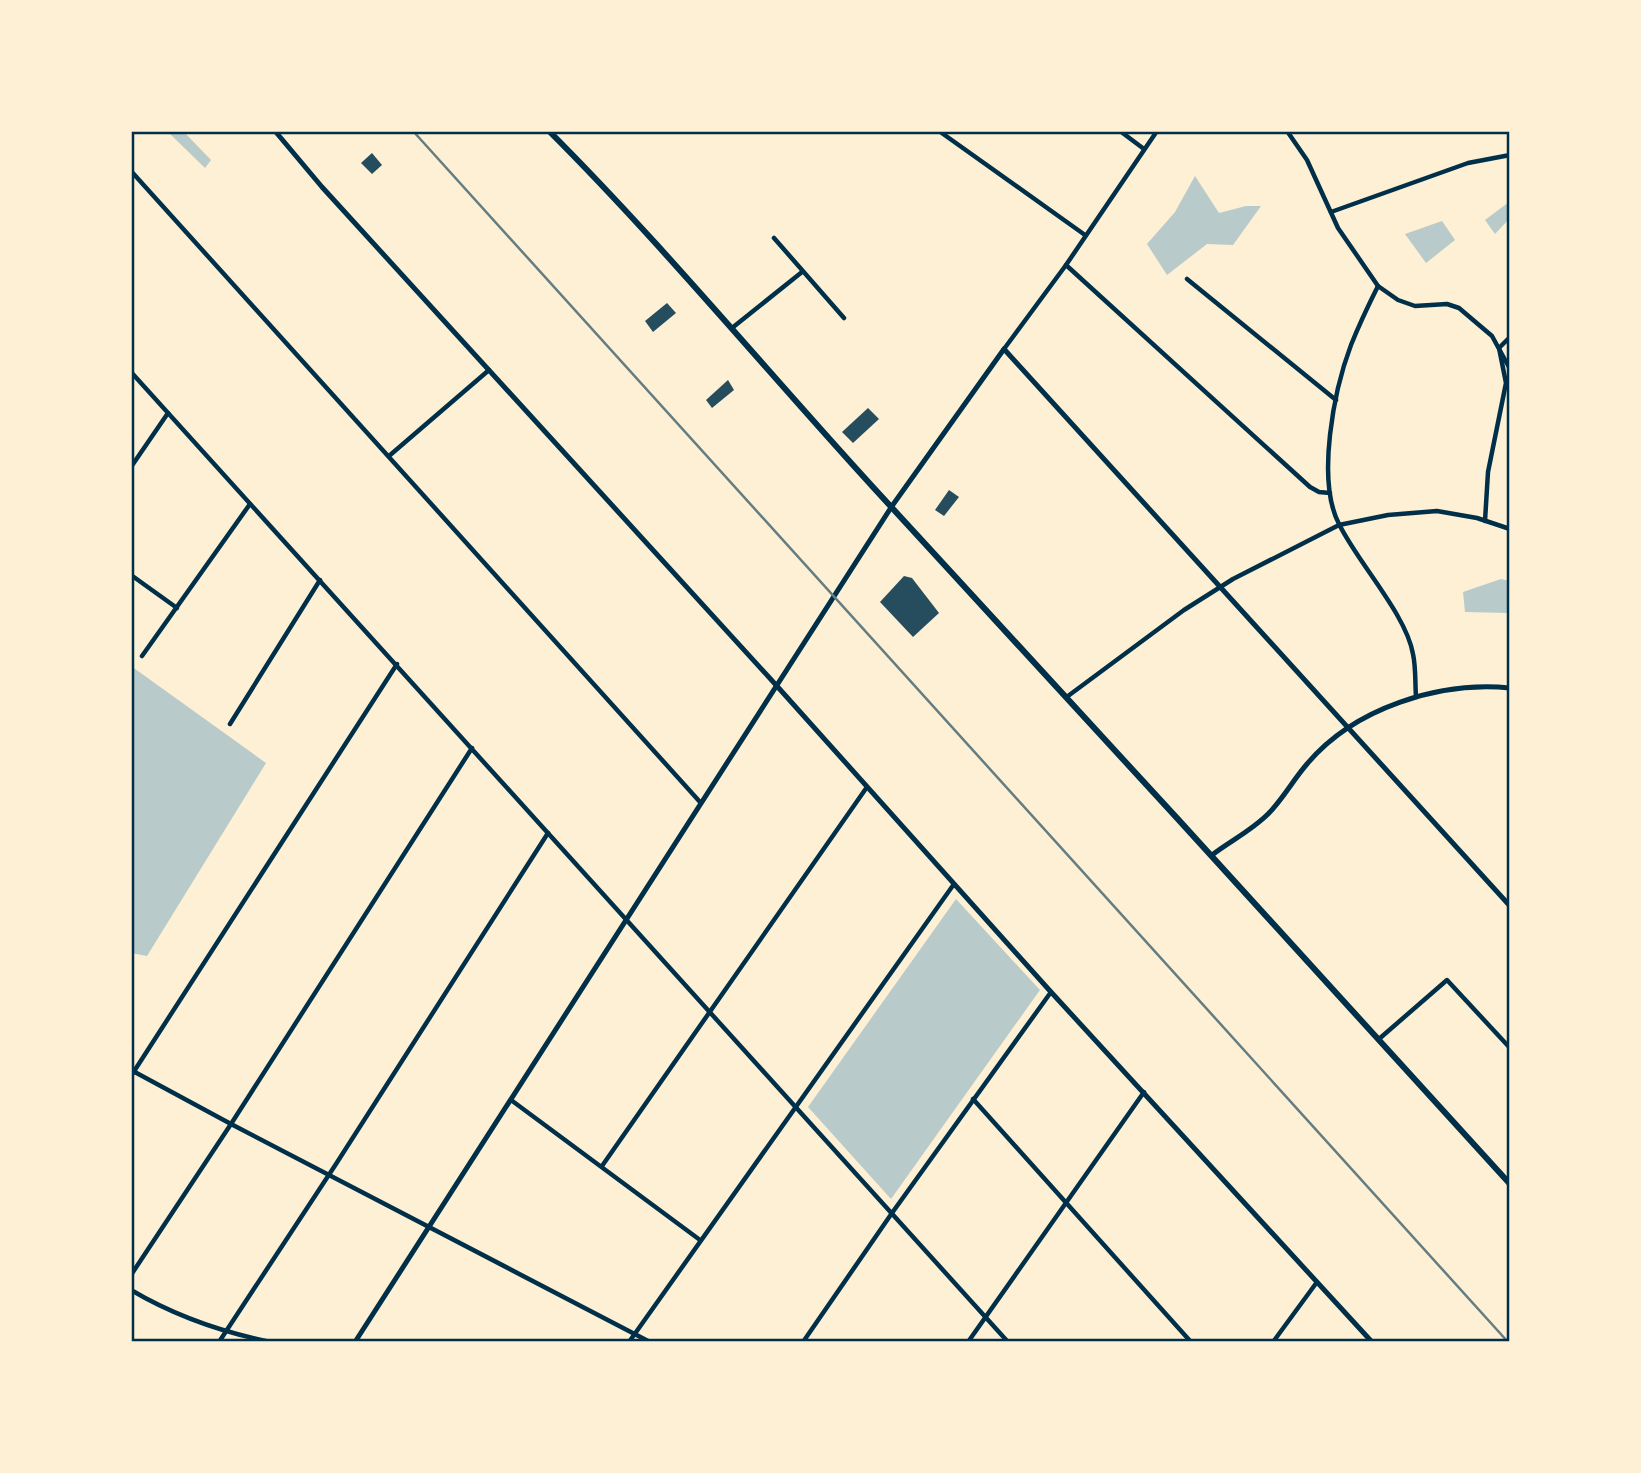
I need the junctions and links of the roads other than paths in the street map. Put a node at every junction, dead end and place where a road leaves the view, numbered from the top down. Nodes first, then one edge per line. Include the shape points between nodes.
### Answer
1 (275, 131) edge
2 (548, 131) edge
3 (939, 131) edge
4 (1120, 131) edge
5 (1157, 131) edge
6 (1287, 131) edge
7 (1144, 149) junction
8 (1510, 155) edge
9 (131, 171) edge
10 (1331, 212) junction
11 (1085, 235) junction
12 (774, 238) dead end
13 (1066, 265) junction
14 (802, 272) junction
15 (1187, 279) dead end
16 (1378, 286) junction
17 (844, 318) dead end
18 (731, 329) junction
19 (1510, 337) edge
20 (1499, 348) junction
21 (1004, 349) junction
22 (489, 369) junction
23 (1510, 369) edge
24 (131, 372) edge
25 (1337, 401) junction
26 (168, 413) junction
27 (389, 456) junction
28 (131, 467) edge
29 (1330, 493) junction
30 (250, 504) junction
31 (892, 506) junction
32 (1485, 521) junction
33 (1339, 525) junction
34 (1510, 529) edge
35 (131, 575) edge
36 (320, 580) junction
37 (1222, 587) junction
38 (177, 608) junction
39 (142, 656) dead end
40 (397, 664) junction
41 (776, 685) junction
42 (1510, 688) edge
43 (1068, 696) junction
44 (1416, 697) junction
45 (230, 724) dead end
46 (1348, 729) junction
47 (472, 748) junction
48 (867, 788) junction
49 (701, 802) junction
50 (548, 832) junction
51 (1212, 855) junction
52 (954, 884) junction
53 (1510, 906) edge
54 (625, 918) junction
55 (1051, 992) junction
56 (710, 1012) junction
57 (1379, 1039) junction
58 (1510, 1048) edge
59 (132, 1073) edge
60 (1144, 1092) junction
61 (973, 1099) junction
62 (511, 1100) junction
63 (796, 1109) junction
64 (231, 1124) junction
65 (601, 1166) junction
66 (329, 1174) junction
67 (1510, 1184) edge
68 (1066, 1203) junction
69 (891, 1213) junction
70 (429, 1227) junction
71 (701, 1240) junction
72 (131, 1275) edge
73 (1317, 1282) junction
74 (131, 1290) edge
75 (986, 1317) junction
76 (225, 1332) junction
77 (635, 1334) junction
78 (219, 1342) edge
79 (271, 1342) edge
80 (355, 1342) edge
81 (629, 1342) edge
82 (650, 1342) edge
83 (803, 1342) edge
84 (968, 1342) edge
85 (1008, 1342) edge
86 (1191, 1342) edge
87 (1273, 1342) edge
88 (1371, 1342) edge

1 - 22 street
2 - 18 main road
3 - 11 street
4 - 7 street
5 - 7 street
6 - 10 street via 1307,160
7 - 11 street
8 - 10 street via 1468,163
9 - 27 street
10 - 16 street
11 - 13 street
12 - 14 street
13 - 21 street
13 - 29 street via 1310,486
14 - 17 street
14 - 18 street
15 - 25 street
16 - 20 street via 1415,306 1458,308 1482,325
16 - 25 street via 1350,348
18 - 31 main road
19 - 20 street
20 - 23 street
20 - 32 street via 1506,383 1488,472
21 - 31 street
21 - 37 street
22 - 27 street
22 - 41 street
24 - 26 street
25 - 29 street
26 - 28 street
26 - 30 street
27 - 49 street
29 - 33 street
30 - 36 street
30 - 38 street
31 - 41 street
31 - 43 main road
32 - 33 street via 1437,511
32 - 34 street
33 - 37 street
33 - 44 street via 1406,631
35 - 38 street
36 - 40 street
36 - 45 street
37 - 43 street
37 - 46 street
38 - 39 street
40 - 47 street
40 - 59 street
41 - 48 street
41 - 49 street
42 - 44 street via 1470,687
43 - 51 main road
44 - 46 street
46 - 51 street via 1307,763 1267,815
46 - 53 street
47 - 50 street
47 - 64 street
48 - 52 street
48 - 56 street
49 - 54 street
50 - 54 street
50 - 66 street
51 - 57 main road
52 - 55 street
52 - 63 street
54 - 56 street
54 - 62 street
55 - 60 street
55 - 61 street
56 - 63 street
56 - 65 street
57 - 58 street via 1447,980
57 - 67 main road
59 - 64 street
60 - 68 street
60 - 73 street
61 - 68 street
61 - 69 street
62 - 65 street
62 - 70 street
63 - 69 street
63 - 71 street
64 - 66 street
64 - 72 street
65 - 71 street
66 - 70 street
66 - 76 street
68 - 75 street
68 - 86 street
69 - 75 street
69 - 83 street
70 - 77 street
70 - 80 street
71 - 77 street
73 - 87 street
73 - 88 street
74 - 76 street
75 - 84 street
75 - 85 street
76 - 78 street
76 - 79 street
77 - 81 street
77 - 82 street

